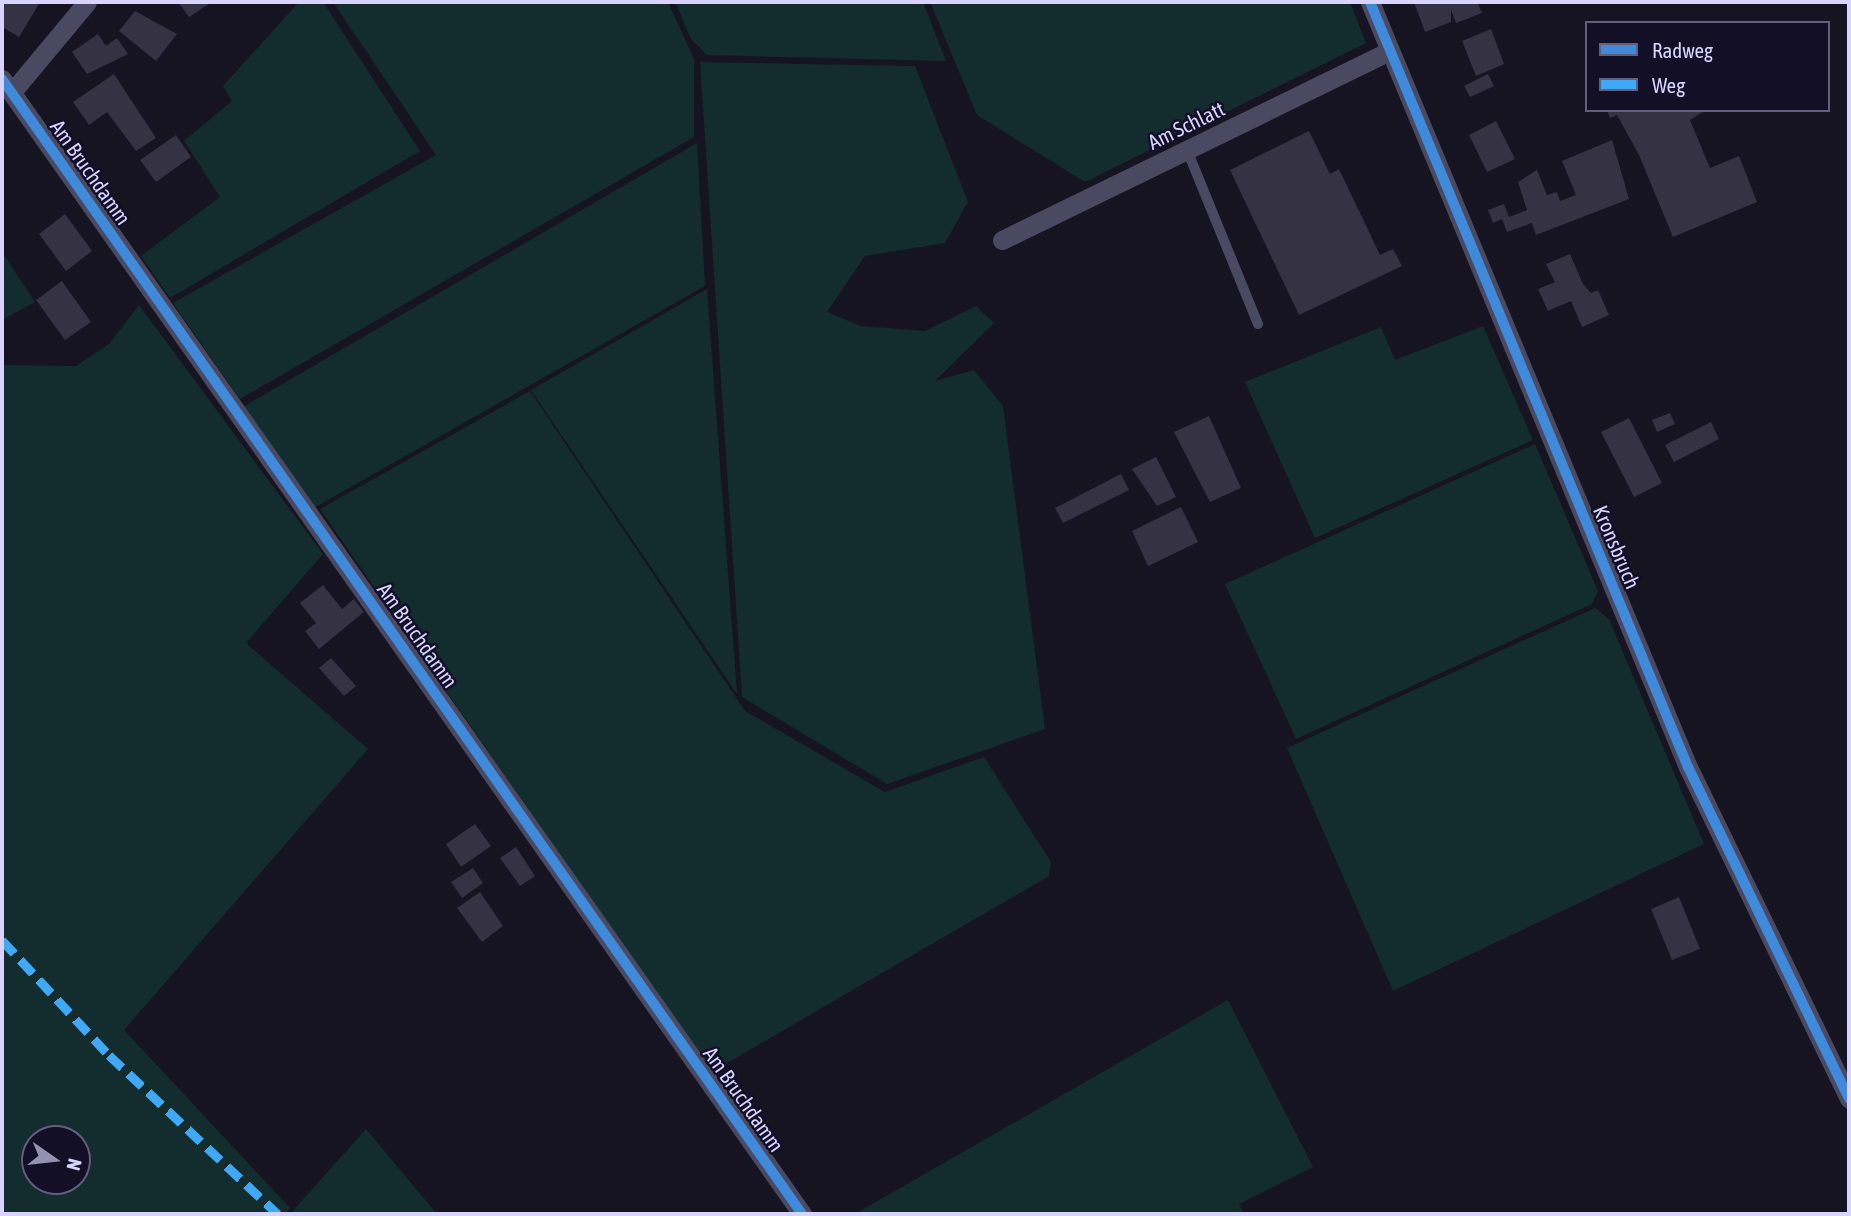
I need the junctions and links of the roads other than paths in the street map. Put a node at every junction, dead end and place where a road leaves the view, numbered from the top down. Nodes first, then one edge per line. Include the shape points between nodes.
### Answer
1 (87, 2) edge
2 (1370, 2) edge
3 (1389, 51) junction
4 (7, 85) edge
5 (1186, 150) junction
6 (1002, 240) dead end
7 (1258, 324) dead end
8 (1849, 1099) edge
9 (802, 1214) edge

1 - 4 street
2 - 3 street, Kronsbruch
3 - 5 street, Am Schlatt
3 - 8 street, Kronsbruch via 1688,767
4 - 9 street, Am Bruchdamm
5 - 6 street, Am Schlatt
5 - 7 lane

